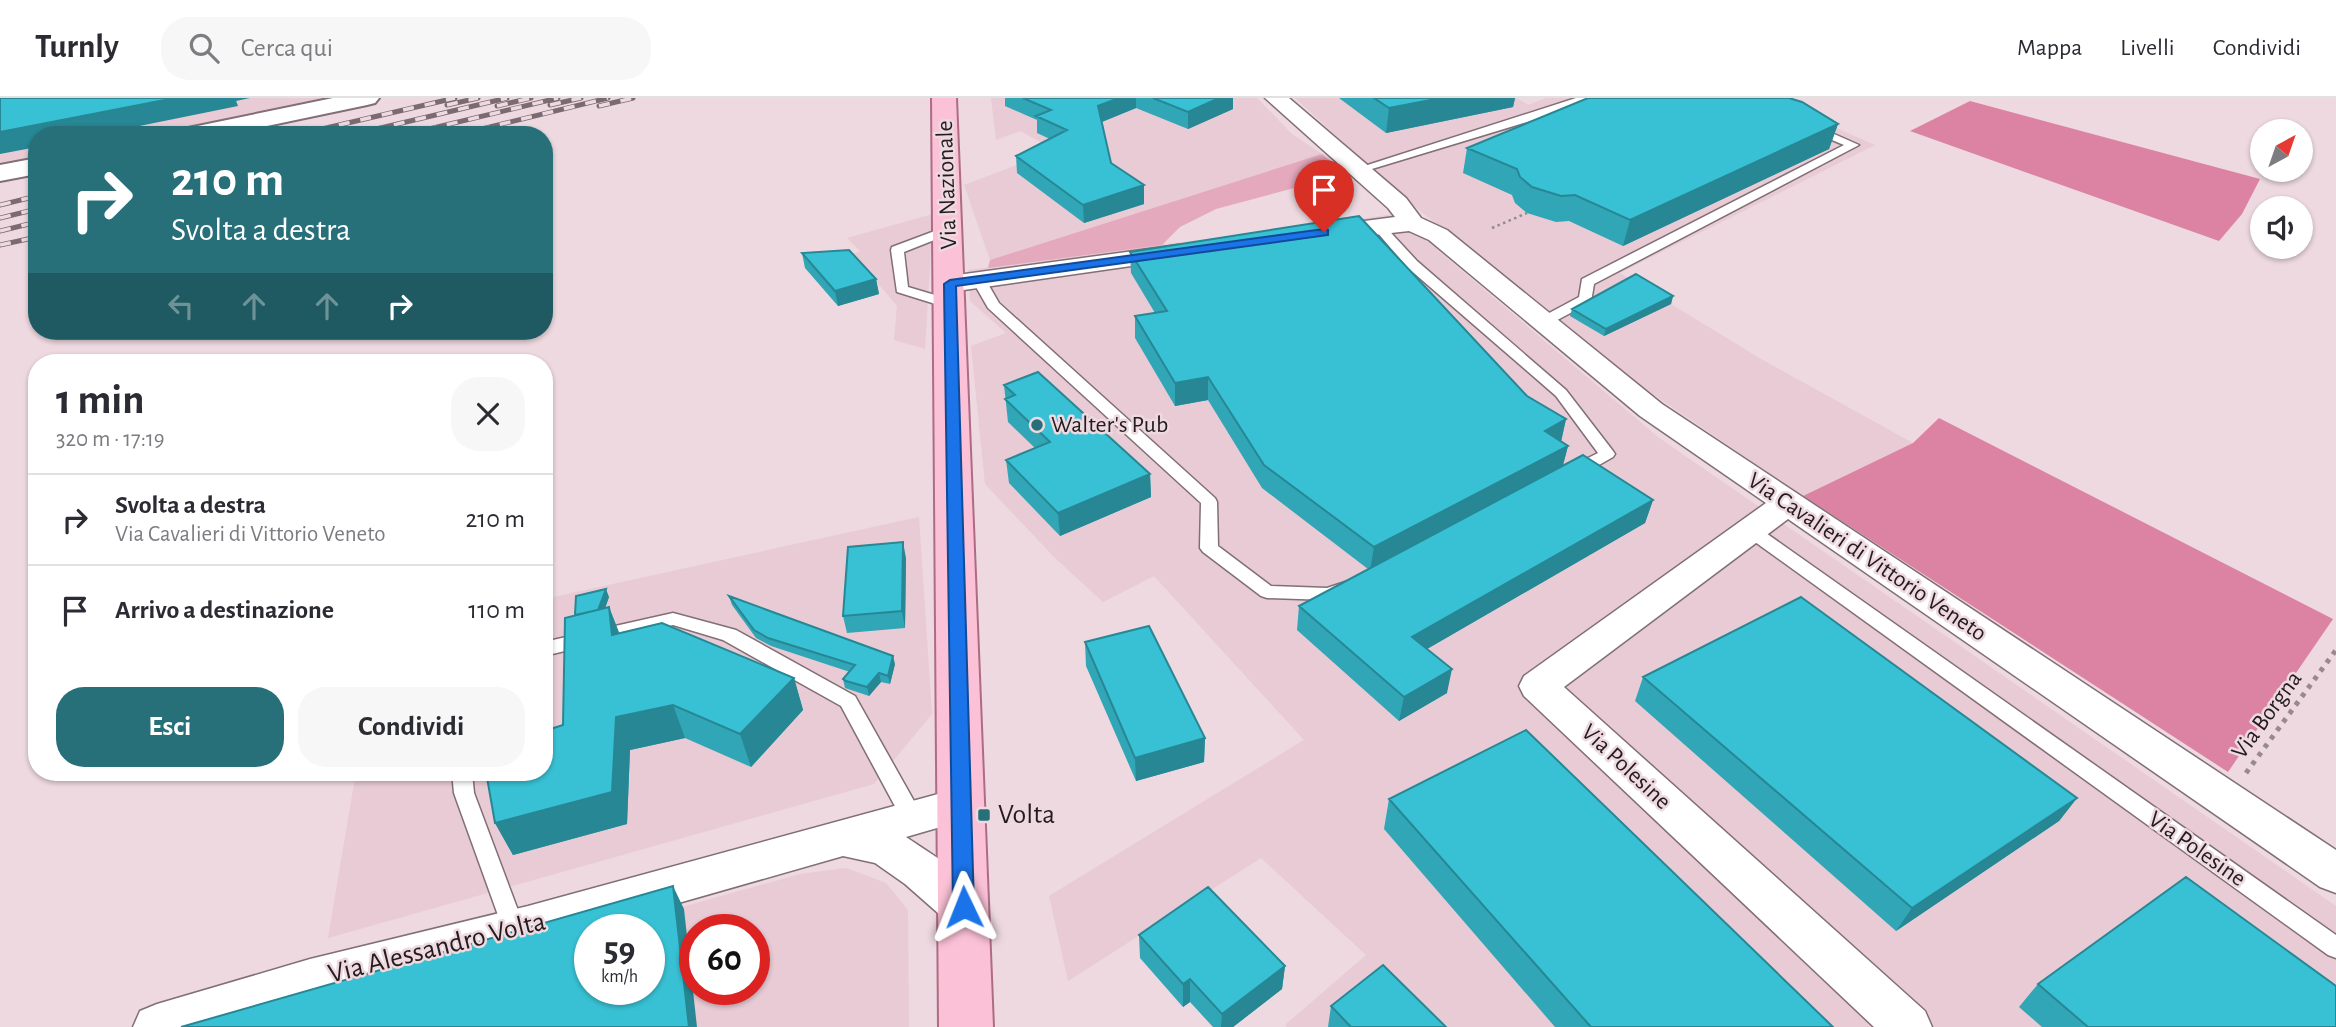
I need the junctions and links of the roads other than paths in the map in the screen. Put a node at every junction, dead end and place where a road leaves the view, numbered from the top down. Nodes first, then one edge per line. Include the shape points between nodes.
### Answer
1 (367, 98) edge
2 (944, 98) edge
3 (1276, 98) edge
4 (1586, 98) edge
5 (1803, 124) edge
6 (232, 126) edge
7 (28, 168) edge
8 (1358, 170) junction
9 (0, 173) edge
10 (1412, 223) junction
11 (1377, 225) junction
12 (948, 230) junction
13 (1295, 236) edge
14 (1213, 248) edge
15 (960, 289) junction
16 (1543, 322) junction
17 (1559, 480) edge
18 (1788, 503) junction
19 (1750, 530) junction
20 (1364, 582) edge
21 (553, 647) edge
22 (463, 781) edge
23 (960, 805) junction
24 (912, 817) junction
25 (839, 837) junction
26 (2336, 874) edge
27 (964, 907) junction
28 (514, 929) junction
29 (2336, 948) edge
30 (157, 1027) edge
31 (965, 1027) edge
32 (1908, 1027) edge

1 - 6 street
2 - 12 main road, Via Nazionale
3 - 8 street, Via Cavalieri di Vittorio Veneto
4 - 8 lane
5 - 16 lane via 1853,145 1587,282 1586,299
7 - 9 street
8 - 10 street, Via Cavalieri di Vittorio Veneto
10 - 11 street
10 - 16 street, Via Cavalieri di Vittorio Veneto via 1438,235
11 - 13 street
11 - 17 lane via 1412,264 1561,393 1608,454
12 - 15 main road, Via Nazionale
12 - 15 lane via 897,250 902,289
14 - 15 street
15 - 20 lane via 993,305 1209,502 1209,548 1267,592 1328,594
15 - 23 main road, Via Nazionale
16 - 18 street, Via Cavalieri di Vittorio Veneto via 1651,410
18 - 19 street, Via Polesine
18 - 26 street, Via Cavalieri di Vittorio Veneto
19 - 29 lane, Via Polesine
19 - 32 street, Via Polesine via 1538,686
21 - 24 lane via 673,619 729,635 848,701
22 - 28 lane
23 - 24 street, Via Alessandro Volta
23 - 27 main road, Via Nazionale
24 - 25 street, Via Alessandro Volta
25 - 27 street via 886,847
25 - 28 street, Via Alessandro Volta
27 - 31 main road, Via Nazionale
28 - 30 street, Via Alessandro Volta via 310,981

